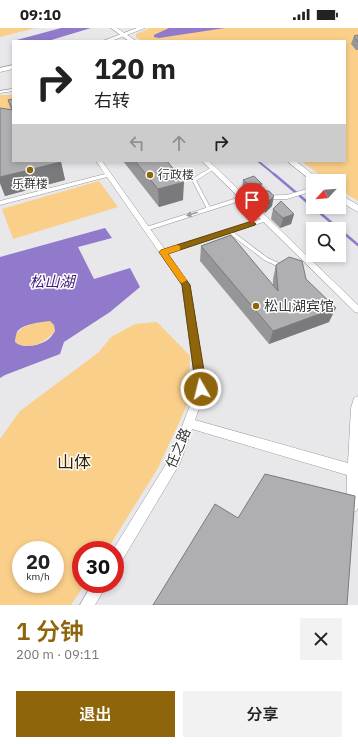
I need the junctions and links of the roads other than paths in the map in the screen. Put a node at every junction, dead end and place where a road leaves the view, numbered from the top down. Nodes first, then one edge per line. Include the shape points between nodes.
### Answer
1 (115, 28) edge
2 (133, 28) edge
3 (142, 28) edge
4 (123, 34) junction
5 (102, 40) edge
6 (108, 40) edge
7 (132, 40) edge
8 (12, 68) edge
9 (0, 72) edge
10 (12, 90) edge
11 (0, 92) edge
12 (100, 162) edge
13 (206, 162) edge
14 (292, 162) edge
15 (213, 168) junction
16 (308, 174) edge
17 (108, 175) junction
18 (306, 191) edge
19 (287, 197) junction
20 (243, 198) junction
21 (346, 201) edge
22 (0, 203) edge
23 (278, 207) edge
24 (209, 209) junction
25 (358, 209) edge
26 (266, 218) junction
27 (146, 229) junction
28 (229, 231) junction
29 (163, 252) junction
30 (286, 264) edge
31 (358, 310) edge
32 (358, 401) edge
33 (188, 423) junction
34 (355, 471) junction
35 (352, 517) edge
36 (124, 544) edge
37 (94, 593) edge
38 (87, 605) edge

1 - 4 street
2 - 4 main road
3 - 4 main road
4 - 5 main road
4 - 6 main road
4 - 7 street
8 - 9 main road
10 - 11 street
12 - 17 street, 任之路
13 - 15 street
14 - 16 street
15 - 20 street
15 - 24 lane via 194,180
17 - 22 street
17 - 27 street, 任之路
18 - 19 street
19 - 20 street
19 - 23 street
20 - 24 lane
20 - 26 street
21 - 25 street
24 -> 27 lane
26 - 28 lane
26 - 31 street via 300,258
27 - 29 street, 任之路
28 - 29 lane
28 - 30 lane via 266,259 281,266
29 - 33 street, 任之路 via 186,285 190,307 201,389
32 - 34 street
33 - 34 street
33 - 36 street, 任之路 via 176,460
34 - 35 street
37 - 38 street

